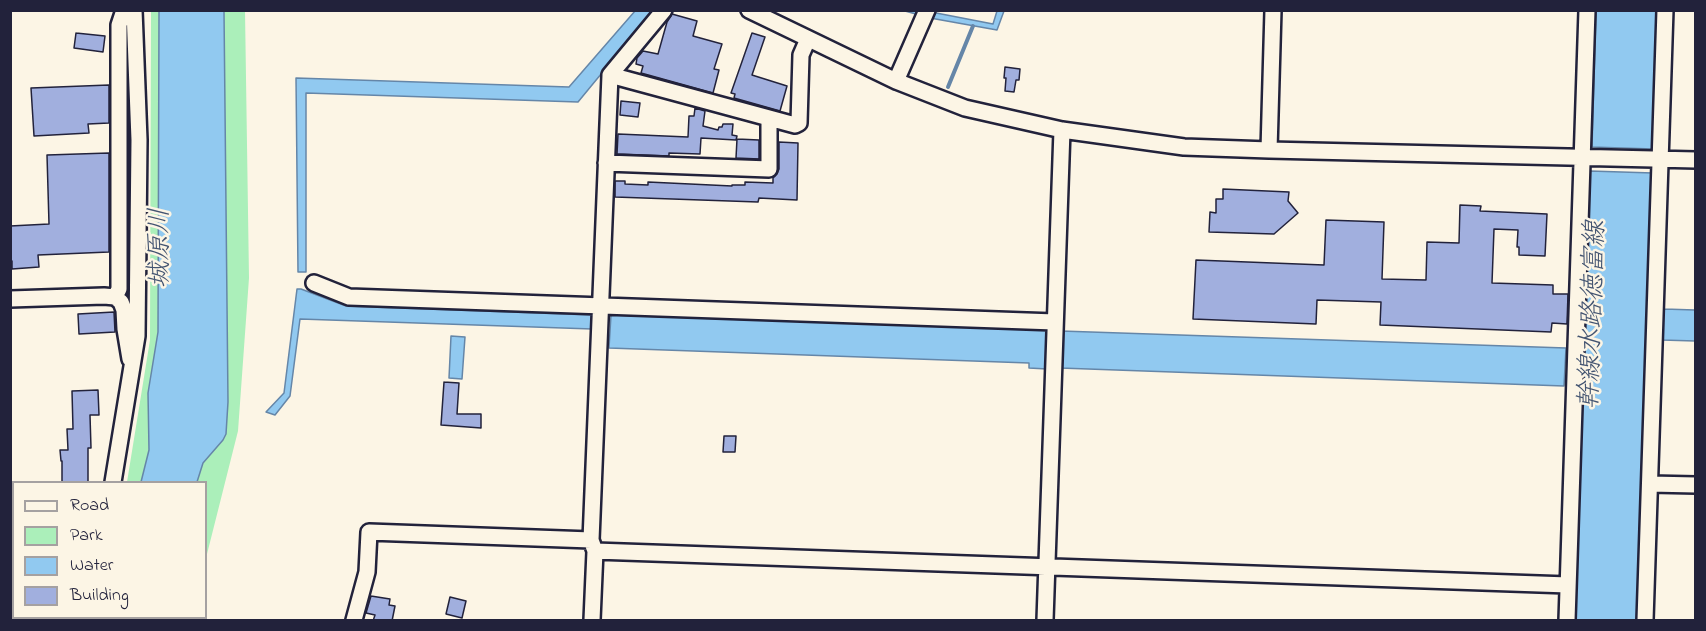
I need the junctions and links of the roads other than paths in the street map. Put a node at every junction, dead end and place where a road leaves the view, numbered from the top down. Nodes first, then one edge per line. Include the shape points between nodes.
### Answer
1 (124, 10) edge
2 (134, 10) edge
3 (664, 10) edge
4 (749, 10) edge
5 (1273, 10) edge
6 (1587, 10) edge
7 (1665, 10) edge
8 (926, 14) edge
9 (808, 39) junction
10 (610, 75) junction
11 (896, 81) junction
12 (769, 119) junction
13 (1062, 130) junction
14 (1269, 150) junction
15 (1582, 158) junction
16 (1660, 159) junction
17 (1695, 160) edge
18 (606, 163) junction
19 (314, 283) dead end
20 (115, 297) junction
21 (10, 299) edge
22 (600, 319) junction
23 (1055, 322) junction
24 (132, 371) junction
25 (113, 481) edge
26 (1650, 484) junction
27 (1695, 485) edge
28 (593, 545) junction
29 (1047, 567) junction
30 (1568, 585) junction
31 (354, 621) edge
32 (592, 621) edge
33 (1045, 621) edge
34 (1567, 621) edge
35 (1645, 621) edge

1 - 20 street via 119,24 119,289
2 - 24 street via 139,140 137,336
3 - 10 street
4 - 9 street
5 - 14 street
6 - 15 street
7 - 16 street
8 - 11 street
9 - 11 street
9 - 12 street via 801,56 799,123
10 - 12 street
10 - 18 street
11 - 13 street via 966,108
12 - 18 street via 769,169
13 - 14 street via 1184,147
13 - 23 street
14 - 15 street
15 - 16 street
15 - 30 street
16 - 17 street
16 - 26 street
18 - 22 street
19 - 22 street via 349,297
20 - 21 street
20 - 24 street via 124,310
22 - 23 street
22 - 28 street
23 - 29 street
24 - 25 street
26 - 27 street
26 - 35 street
28 - 29 street
28 - 31 street via 369,532 367,572
28 - 32 street
29 - 30 street
29 - 33 street
30 - 34 street

